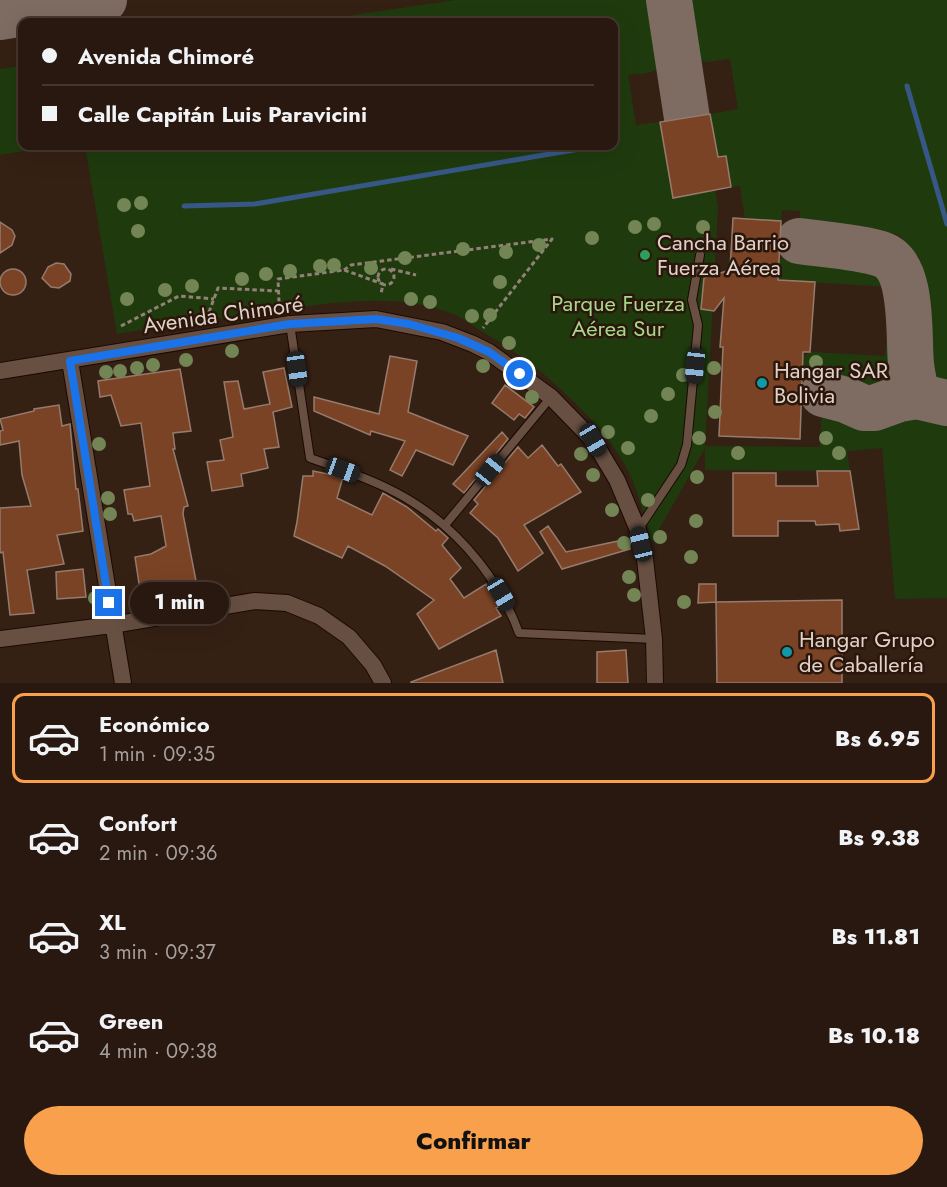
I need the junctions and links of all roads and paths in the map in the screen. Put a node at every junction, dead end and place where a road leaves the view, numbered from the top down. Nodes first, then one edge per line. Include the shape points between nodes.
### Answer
1 (700, 255) dead end
2 (388, 269) junction
3 (344, 270) junction
4 (416, 275) dead end
5 (383, 284) junction
6 (278, 291) junction
7 (381, 294) dead end
8 (214, 299) junction
9 (279, 302) dead end
10 (209, 312) dead end
11 (290, 324) junction
12 (121, 326) dead end
13 (483, 328) dead end
14 (70, 361) junction
15 (0, 371) edge
16 (551, 397) junction
17 (445, 525) junction
18 (638, 530) junction
19 (112, 625) junction
20 (0, 639) edge
21 (654, 639) junction
22 (123, 683) edge
23 (383, 683) edge
24 (655, 683) edge

1 - 18 lane via 692,300 698,325 687,445 681,465
2 - 4 path
2 - 5 path via 378,275
2 - 5 path via 394,279
3 - 5 path
3 - 6 path via 278,279
3 - 13 path via 552,239
5 - 7 path
6 - 8 path via 218,288
6 - 9 path
8 - 10 path
8 - 12 path via 179,296
11 - 14 street, Avenida Chimoré
11 - 16 street, Avenida Chimoré via 376,319 442,332 489,352
11 - 17 lane via 310,458 389,489
14 - 15 street, Avenida Chimoré
14 - 19 street
16 - 17 lane
16 - 18 street, Avenida Chimoré via 593,440 617,480
17 - 21 lane via 493,580 519,633
18 - 21 street, Avenida Chimoré
19 - 20 street
19 - 22 street
19 - 23 street via 255,601 287,603 319,616 349,637
21 - 24 street, Avenida Chimoré

